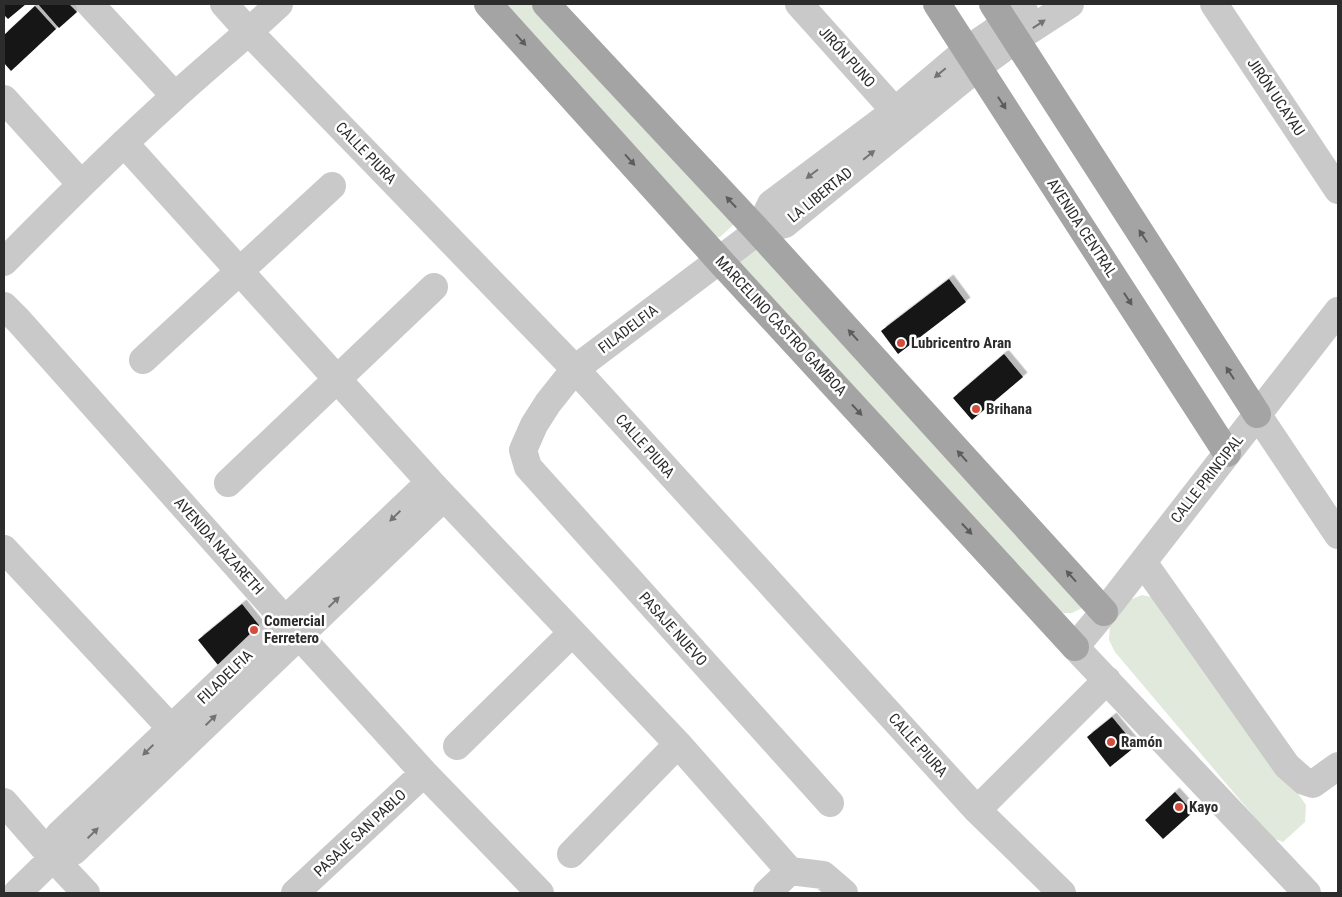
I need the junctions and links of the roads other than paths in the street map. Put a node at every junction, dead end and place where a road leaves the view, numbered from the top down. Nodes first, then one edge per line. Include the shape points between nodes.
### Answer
1 (90, 4) edge
2 (224, 4) edge
3 (279, 4) edge
4 (488, 4) edge
5 (546, 4) edge
6 (799, 4) edge
7 (937, 4) edge
8 (1036, 4) edge
9 (1070, 4) edge
10 (1214, 4) edge
11 (1005, 22) edge
12 (249, 32) junction
13 (973, 59) junction
14 (175, 96) junction
15 (4, 99) edge
16 (895, 111) junction
17 (124, 143) junction
18 (81, 184) junction
19 (332, 186) dead end
20 (1338, 190) edge
21 (758, 231) junction
22 (720, 260) junction
23 (4, 262) edge
24 (239, 272) junction
25 (434, 287) dead end
26 (1338, 311) edge
27 (9, 320) edge
28 (143, 360) dead end
29 (575, 369) junction
30 (337, 380) junction
31 (1257, 414) junction
32 (523, 450) joint
33 (1227, 453) junction
34 (228, 483) dead end
35 (437, 490) junction
36 (1338, 535) edge
37 (4, 549) edge
38 (1143, 562) junction
39 (1104, 612) junction
40 (292, 628) junction
41 (572, 632) junction
42 (1076, 647) junction
43 (1107, 680) junction
44 (178, 736) junction
45 (678, 744) junction
46 (457, 746) dead end
47 (1338, 766) edge
48 (424, 773) junction
49 (4, 802) edge
50 (830, 803) dead end
51 (977, 810) junction
52 (571, 854) dead end
53 (53, 858) junction
54 (790, 871) junction
55 (536, 892) edge
56 (17, 893) edge
57 (86, 893) edge
58 (295, 893) edge
59 (767, 893) edge
60 (844, 893) edge
61 (1062, 893) edge
62 (1307, 893) edge

1 - 14 street
2 - 12 street, CALLE PIURA
3 - 12 street
4 -> 22 main road, MARCELINO CASTRO GAMBOA
21 -> 5 main road
6 - 16 street, JIRÓN PUNO
7 - 13 main road, AVENIDA CENTRAL
8 - 11 street, LA LIBERTAD
11 -> 9 street, LA LIBERTAD
10 - 20 street, JIRÓN UCAYAU
11 - 13 street, LA LIBERTAD
31 -> 11 main road
12 - 14 street
12 - 29 street, CALLE PIURA
13 -> 16 street, LA LIBERTAD
21 -> 13 street, LA LIBERTAD via 785,224
13 -> 33 main road, AVENIDA CENTRAL
14 - 17 street
15 - 18 street
16 -> 21 street, LA LIBERTAD via 771,204
17 - 18 street
17 - 24 street
18 - 23 street
19 - 24 street
21 - 22 street, FILADELFIA
39 -> 21 main road
22 - 29 street, FILADELFIA
22 -> 42 main road, MARCELINO CASTRO GAMBOA
24 - 28 street
24 - 30 street
25 - 30 street
26 - 31 street, CALLE PRINCIPAL
27 - 40 street, AVENIDA NAZARETH
29 - 32 street, FILADELFIA via 548,403
29 - 51 street, CALLE PIURA
30 - 34 street
30 - 35 street
31 - 33 street, CALLE PRINCIPAL
31 - 36 street
32 - 50 street, PASAJE NUEVO via 528,467
33 - 38 street, CALLE PRINCIPAL
35 - 40 street, FILADELFIA
35 - 41 street
37 - 44 street
38 - 39 street, CALLE PRINCIPAL
38 - 47 street via 1287,766 1304,781 1313,784
39 - 42 street, CALLE PRINCIPAL
40 - 44 street, FILADELFIA
40 - 48 street, AVENIDA NAZARETH
41 - 45 street
41 - 46 street
42 - 43 street
43 - 51 street
43 - 62 street
44 - 53 street, FILADELFIA via 74,851
45 - 52 street
45 - 54 street
48 - 55 street, AVENIDA NAZARETH
48 - 58 street, PASAJE SAN PABLO
49 - 53 street
51 - 61 street, CALLE PIURA
53 - 56 street, FILADELFIA
53 - 57 street
54 - 59 street
54 - 60 street via 823,875

